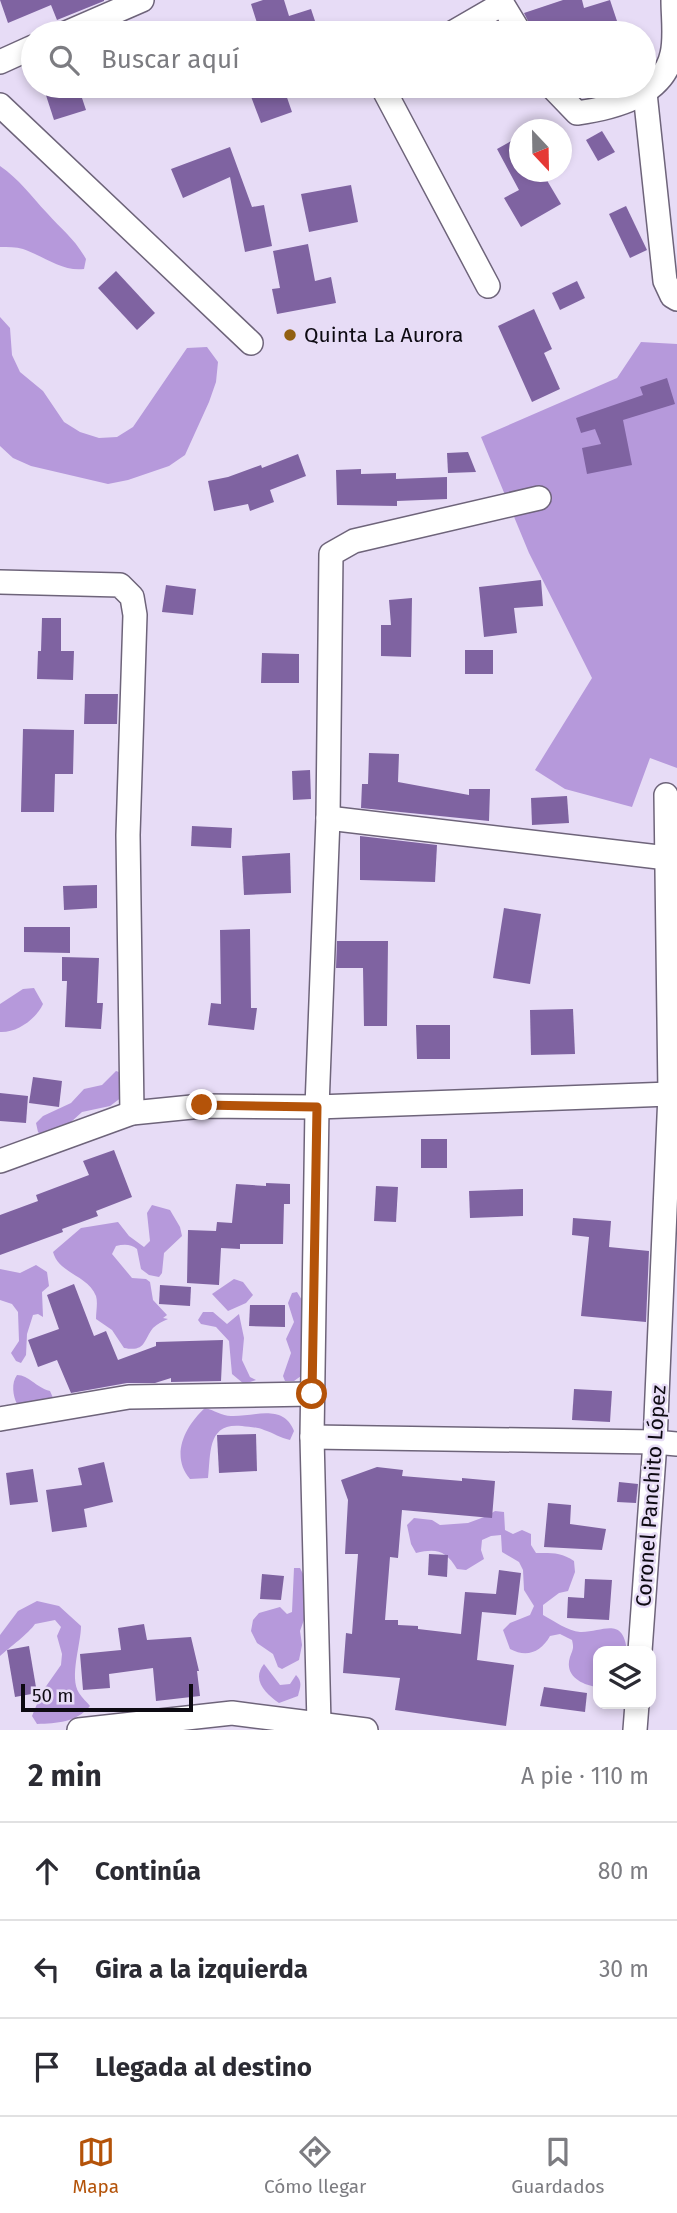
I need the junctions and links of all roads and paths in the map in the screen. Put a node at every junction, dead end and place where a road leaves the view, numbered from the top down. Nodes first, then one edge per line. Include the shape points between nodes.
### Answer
1 (142, 0) edge
2 (673, 0) edge
3 (501, 2) edge
4 (93, 21) edge
5 (471, 21) edge
6 (513, 21) edge
7 (21, 52) edge
8 (0, 62) edge
9 (656, 82) edge
10 (388, 98) edge
11 (563, 98) edge
12 (632, 98) edge
13 (646, 98) edge
14 (0, 105) edge
15 (488, 286) dead end
16 (677, 299) edge
17 (251, 343) dead end
18 (539, 498) dead end
19 (0, 582) edge
20 (666, 795) dead end
21 (328, 818) junction
22 (667, 858) junction
23 (673, 917) edge
24 (670, 1094) junction
25 (317, 1107) junction
26 (132, 1113) junction
27 (0, 1161) edge
28 (312, 1394) junction
29 (0, 1419) edge
30 (312, 1437) junction
31 (666, 1443) edge
32 (641, 1646) edge
33 (637, 1709) edge
34 (192, 1723) edge
35 (319, 1724) junction
36 (79, 1730) edge
37 (366, 1730) edge
38 (635, 1730) edge

1 - 4 street
2 - 9 street via 672,55
3 - 5 street
3 - 6 street
7 - 8 street
10 - 15 street
11 - 12 street via 577,113
13 - 16 street via 665,281
14 - 17 street
18 - 21 street via 354,541 331,554
19 - 26 street via 120,585 132,597 128,835
20 - 22 street, Coronel Panchito López
21 - 22 street
21 - 25 street
22 - 23 street, Coronel Panchito López
23 - 24 street, Coronel Panchito López
24 - 25 street
24 - 31 street, Coronel Panchito López
25 - 26 street via 202,1105
25 - 28 street
26 - 27 street
28 - 29 street via 129,1397
28 - 30 street
30 - 31 street
30 - 35 street
31 - 32 street, Coronel Panchito López
33 - 38 street
34 - 35 street via 232,1713
34 - 36 street
35 - 37 street

